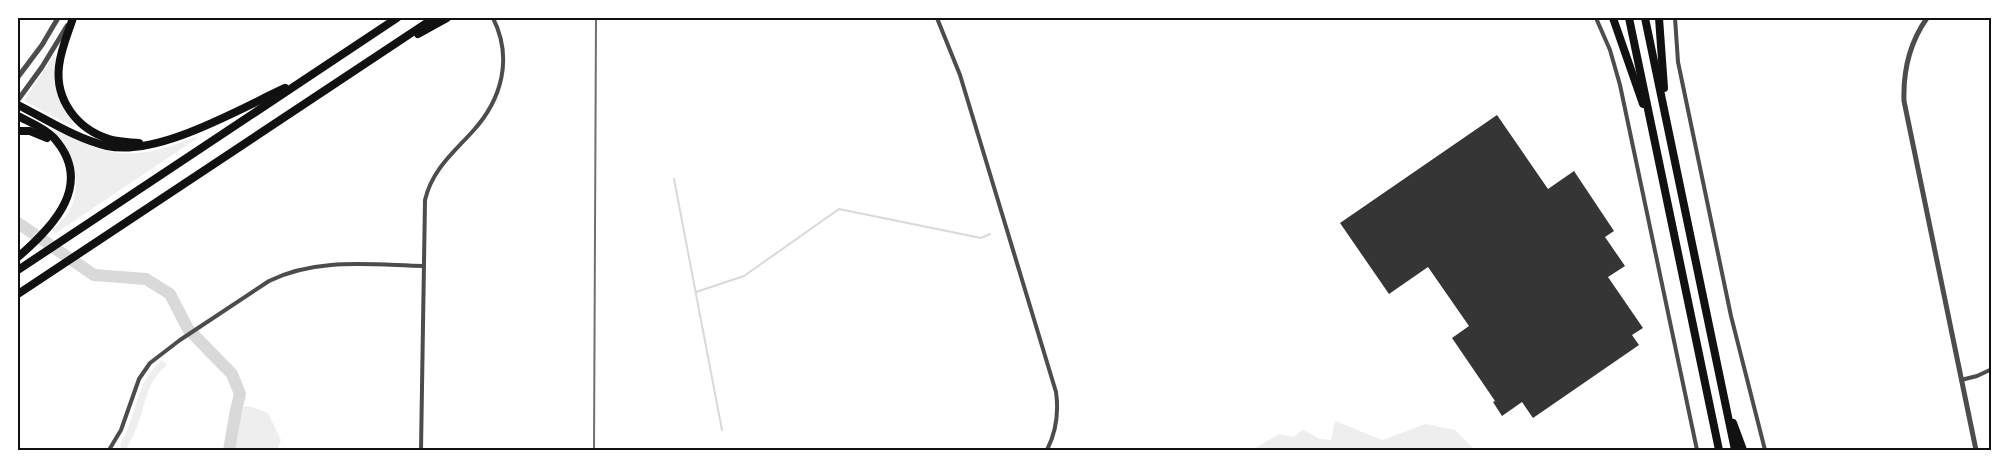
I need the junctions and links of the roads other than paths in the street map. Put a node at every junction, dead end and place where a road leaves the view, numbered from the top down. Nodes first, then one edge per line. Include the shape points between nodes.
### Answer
1 (58, 18) edge
2 (73, 18) edge
3 (397, 18) edge
4 (434, 18) edge
5 (447, 18) edge
6 (493, 18) edge
7 (937, 18) edge
8 (1596, 18) edge
9 (1614, 18) edge
10 (1629, 18) edge
11 (1645, 18) edge
12 (1659, 18) edge
13 (1674, 18) edge
14 (1927, 18) edge
15 (373, 59) junction
16 (18, 77) edge
17 (305, 78) junction
18 (18, 100) edge
19 (18, 105) edge
20 (1665, 115) junction
21 (18, 116) edge
22 (18, 131) edge
23 (1654, 137) junction
24 (156, 143) junction
25 (59, 145) junction
26 (18, 257) edge
27 (424, 266) junction
28 (18, 270) edge
29 (18, 294) edge
30 (1992, 369) edge
31 (1961, 380) junction
32 (1724, 400) junction
33 (109, 450) edge
34 (421, 450) edge
35 (1047, 450) edge
36 (1697, 450) edge
37 (1719, 450) edge
38 (1735, 450) edge
39 (1743, 450) edge
40 (1765, 450) edge
41 (1976, 450) edge

1 - 16 street
2 - 18 street
2 - 24 highway via 61,57 59,77 72,115 81,124 110,140
3 - 17 highway
4 - 15 highway
5 - 15 highway
6 - 27 street via 502,40 501,83 483,119 442,163 428,186 424,215
7 - 35 street via 960,75 1056,392 1058,413
8 - 36 street via 1620,85
9 - 23 highway
10 - 23 highway
11 - 20 highway
12 - 20 highway
13 - 40 street via 1678,62 1731,316
14 - 31 street via 1908,59 1904,101
15 - 29 highway
17 - 24 highway via 186,134
17 - 28 highway
19 - 24 highway via 97,143 135,148
20 - 32 highway
21 - 25 highway via 53,137
22 - 25 highway via 40,134
23 - 37 highway
25 - 26 highway via 69,165 67,200 49,228
27 - 33 street via 328,265 294,271 269,281 150,363 134,391 121,430
27 - 34 street
30 - 31 street
31 - 41 street
32 - 38 highway
32 - 39 highway

